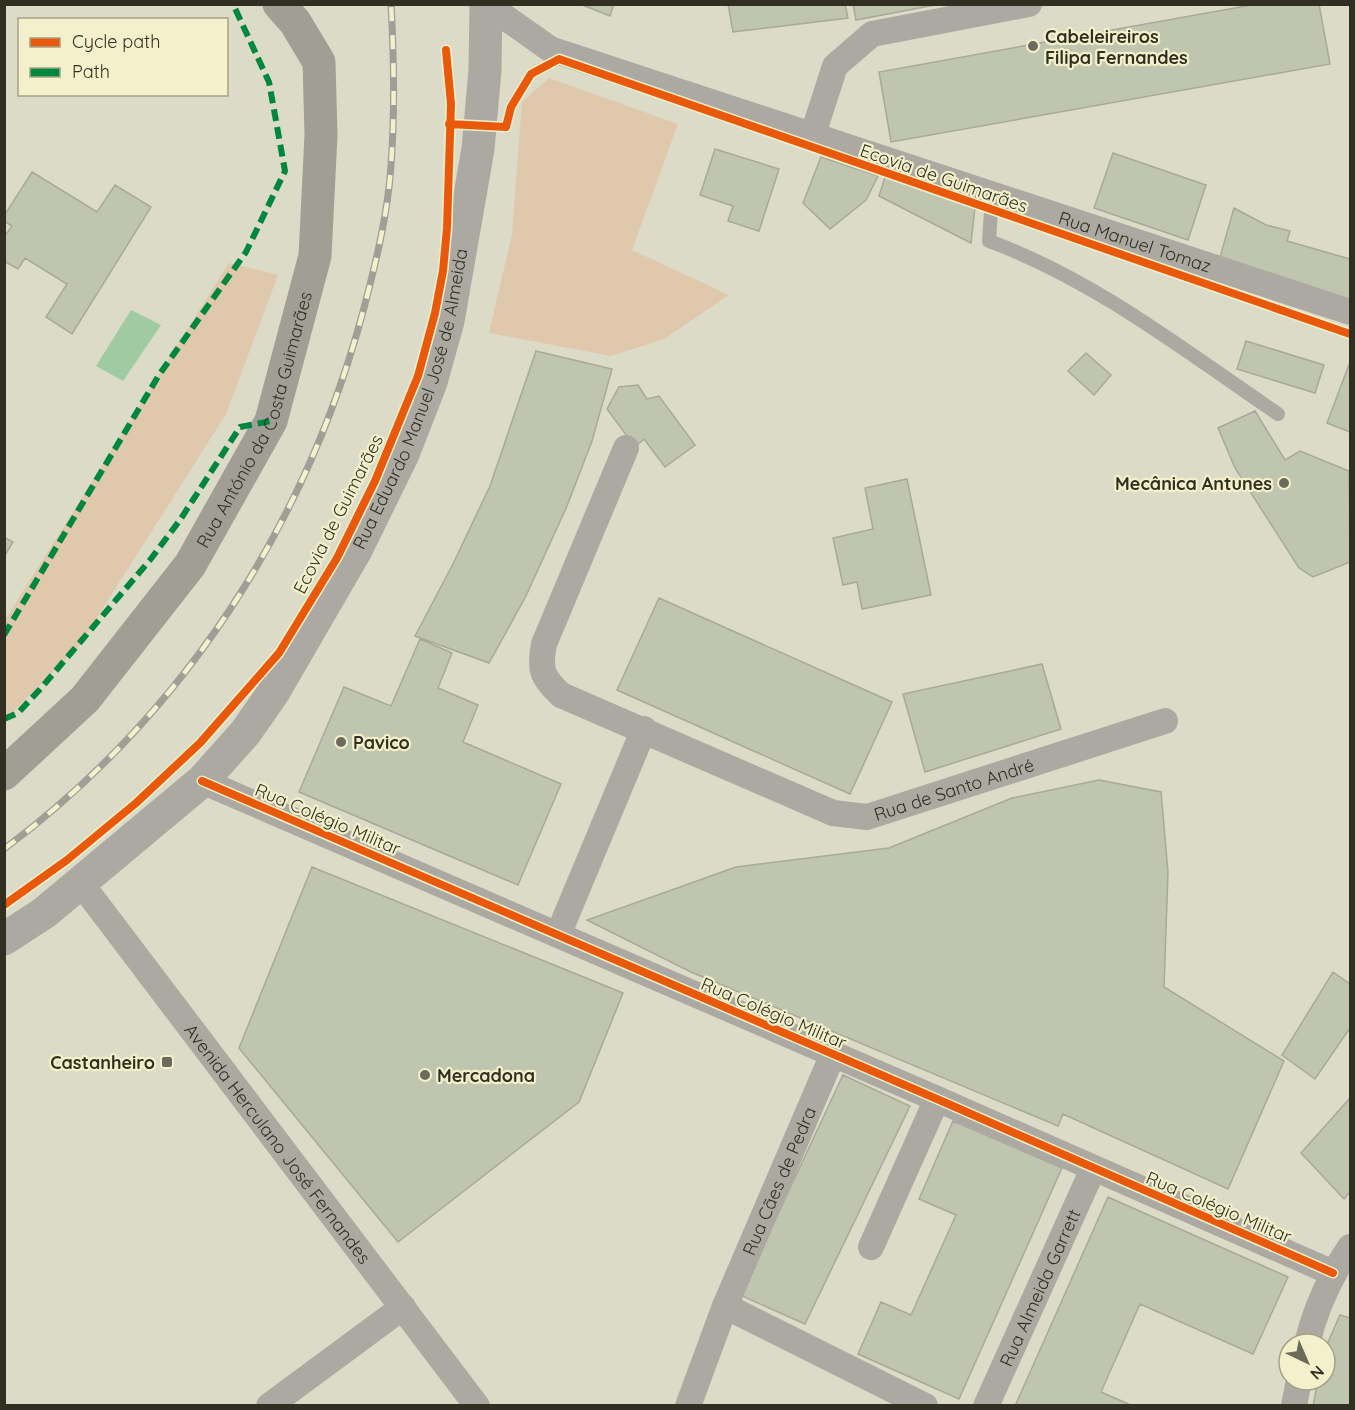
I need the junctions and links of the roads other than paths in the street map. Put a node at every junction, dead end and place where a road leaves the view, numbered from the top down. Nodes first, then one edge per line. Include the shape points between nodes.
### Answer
1 (279, 4) edge
2 (486, 4) edge
3 (1029, 4) edge
4 (813, 134) junction
5 (992, 195) junction
6 (1350, 312) edge
7 (1278, 414) dead end
8 (626, 448) dead end
9 (1165, 721) dead end
10 (644, 729) junction
11 (4, 774) edge
12 (202, 781) junction
13 (80, 882) junction
14 (558, 935) junction
15 (4, 939) edge
16 (833, 1054) junction
17 (937, 1099) junction
18 (1093, 1169) junction
19 (871, 1247) dead end
20 (1350, 1247) edge
21 (1333, 1274) junction
22 (725, 1306) junction
23 (403, 1307) junction
24 (1310, 1332) edge
25 (269, 1406) edge
26 (477, 1406) edge
27 (688, 1406) edge
28 (925, 1406) edge
29 (986, 1406) edge

1 - 11 main road, Rua António da Costa Guimarães via 319,62 321,135 315,256 271,421 190,565 85,699
2 - 4 street, Rua Manuel Tomaz via 550,49
2 - 12 street, Rua Eduardo Manuel José de Almeida via 478,149 448,321 431,382 403,454 345,569 273,693 245,733
3 - 4 street via 872,34 835,66
4 - 5 street, Rua Manuel Tomaz
5 - 6 street, Rua Manuel Tomaz
5 - 7 lane via 989,241 1087,286
8 - 10 street, Rua de Santo André via 544,644 541,661 545,680 561,695
9 - 10 street, Rua de Santo André via 867,817 833,813
10 - 14 street
12 - 13 street, Rua Eduardo Manuel José de Almeida
12 - 14 street, Rua Colégio Militar
13 - 15 street, Rua Eduardo Manuel José de Almeida via 44,913
13 - 23 street, Avenida Herculano José Fernandes
14 - 16 street, Rua Colégio Militar
16 - 17 street, Rua Colégio Militar
16 - 22 street, Rua Cães de Pedra
17 - 18 street, Rua Colégio Militar
17 - 19 street
18 - 21 street, Rua Colégio Militar
18 - 29 street, Rua Almeida Garrett
20 - 21 street
21 - 24 street
22 - 27 street, Rua Cães de Pedra
22 - 28 street
23 - 25 street
23 - 26 street, Avenida Herculano José Fernandes

